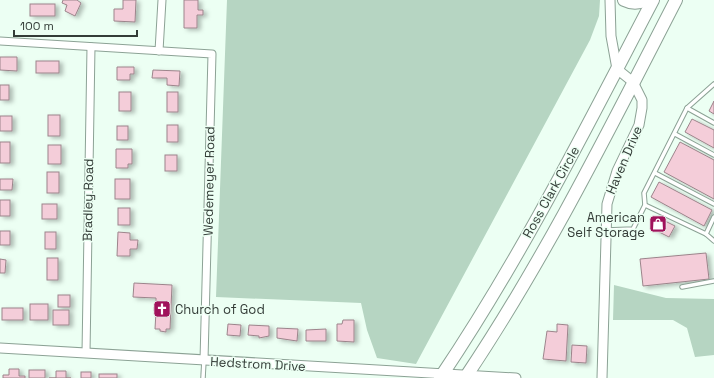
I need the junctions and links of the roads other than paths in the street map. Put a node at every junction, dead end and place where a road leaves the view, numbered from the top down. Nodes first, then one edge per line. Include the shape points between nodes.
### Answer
1 (162, 0) edge
2 (610, 0) edge
3 (624, 0) edge
4 (646, 0) edge
5 (654, 0) edge
6 (676, 0) edge
7 (0, 41) edge
8 (91, 47) junction
9 (159, 51) junction
10 (617, 68) junction
11 (633, 82) junction
12 (714, 84) edge
13 (687, 108) junction
14 (714, 123) edge
15 (675, 134) junction
16 (714, 155) edge
17 (655, 173) junction
18 (714, 204) edge
19 (645, 205) junction
20 (714, 217) edge
21 (606, 230) junction
22 (706, 234) junction
23 (714, 241) edge
24 (714, 281) edge
25 (682, 287) dead end
26 (0, 348) edge
27 (86, 353) junction
28 (204, 360) junction
29 (441, 376) edge
30 (466, 376) edge
31 (203, 378) edge
32 (516, 378) edge
33 (602, 378) edge

1 - 9 street
2 - 10 street via 611,36
3 - 4 highway via 640,3
5 - 10 highway, Ross Clark Circle
6 - 11 highway, Ross Clark Circle
7 - 8 street
8 - 9 street
8 - 27 street, Bradley Road
9 - 28 street, Wedemeyer Road via 212,54
10 - 11 street, Haven Drive
10 - 29 highway, Ross Clark Circle via 540,213 492,296
11 - 21 street, Haven Drive via 642,100 641,118 611,185
11 - 30 highway, Ross Clark Circle via 560,218
12 - 13 lane
13 - 14 lane
13 - 15 lane
15 - 16 lane
15 - 17 lane
17 - 18 lane
17 - 19 lane via 644,193
19 - 21 lane via 633,229
19 - 22 lane
20 - 22 lane
21 - 33 street, Haven Drive
22 - 23 lane
24 - 25 lane
26 - 27 street, Hedstrom Drive
27 - 28 street, Hedstrom Drive
28 - 29 street, Hedstrom Drive
28 - 31 lane
29 - 30 street, Hedstrom Drive
30 - 32 street, Hedstrom Drive

